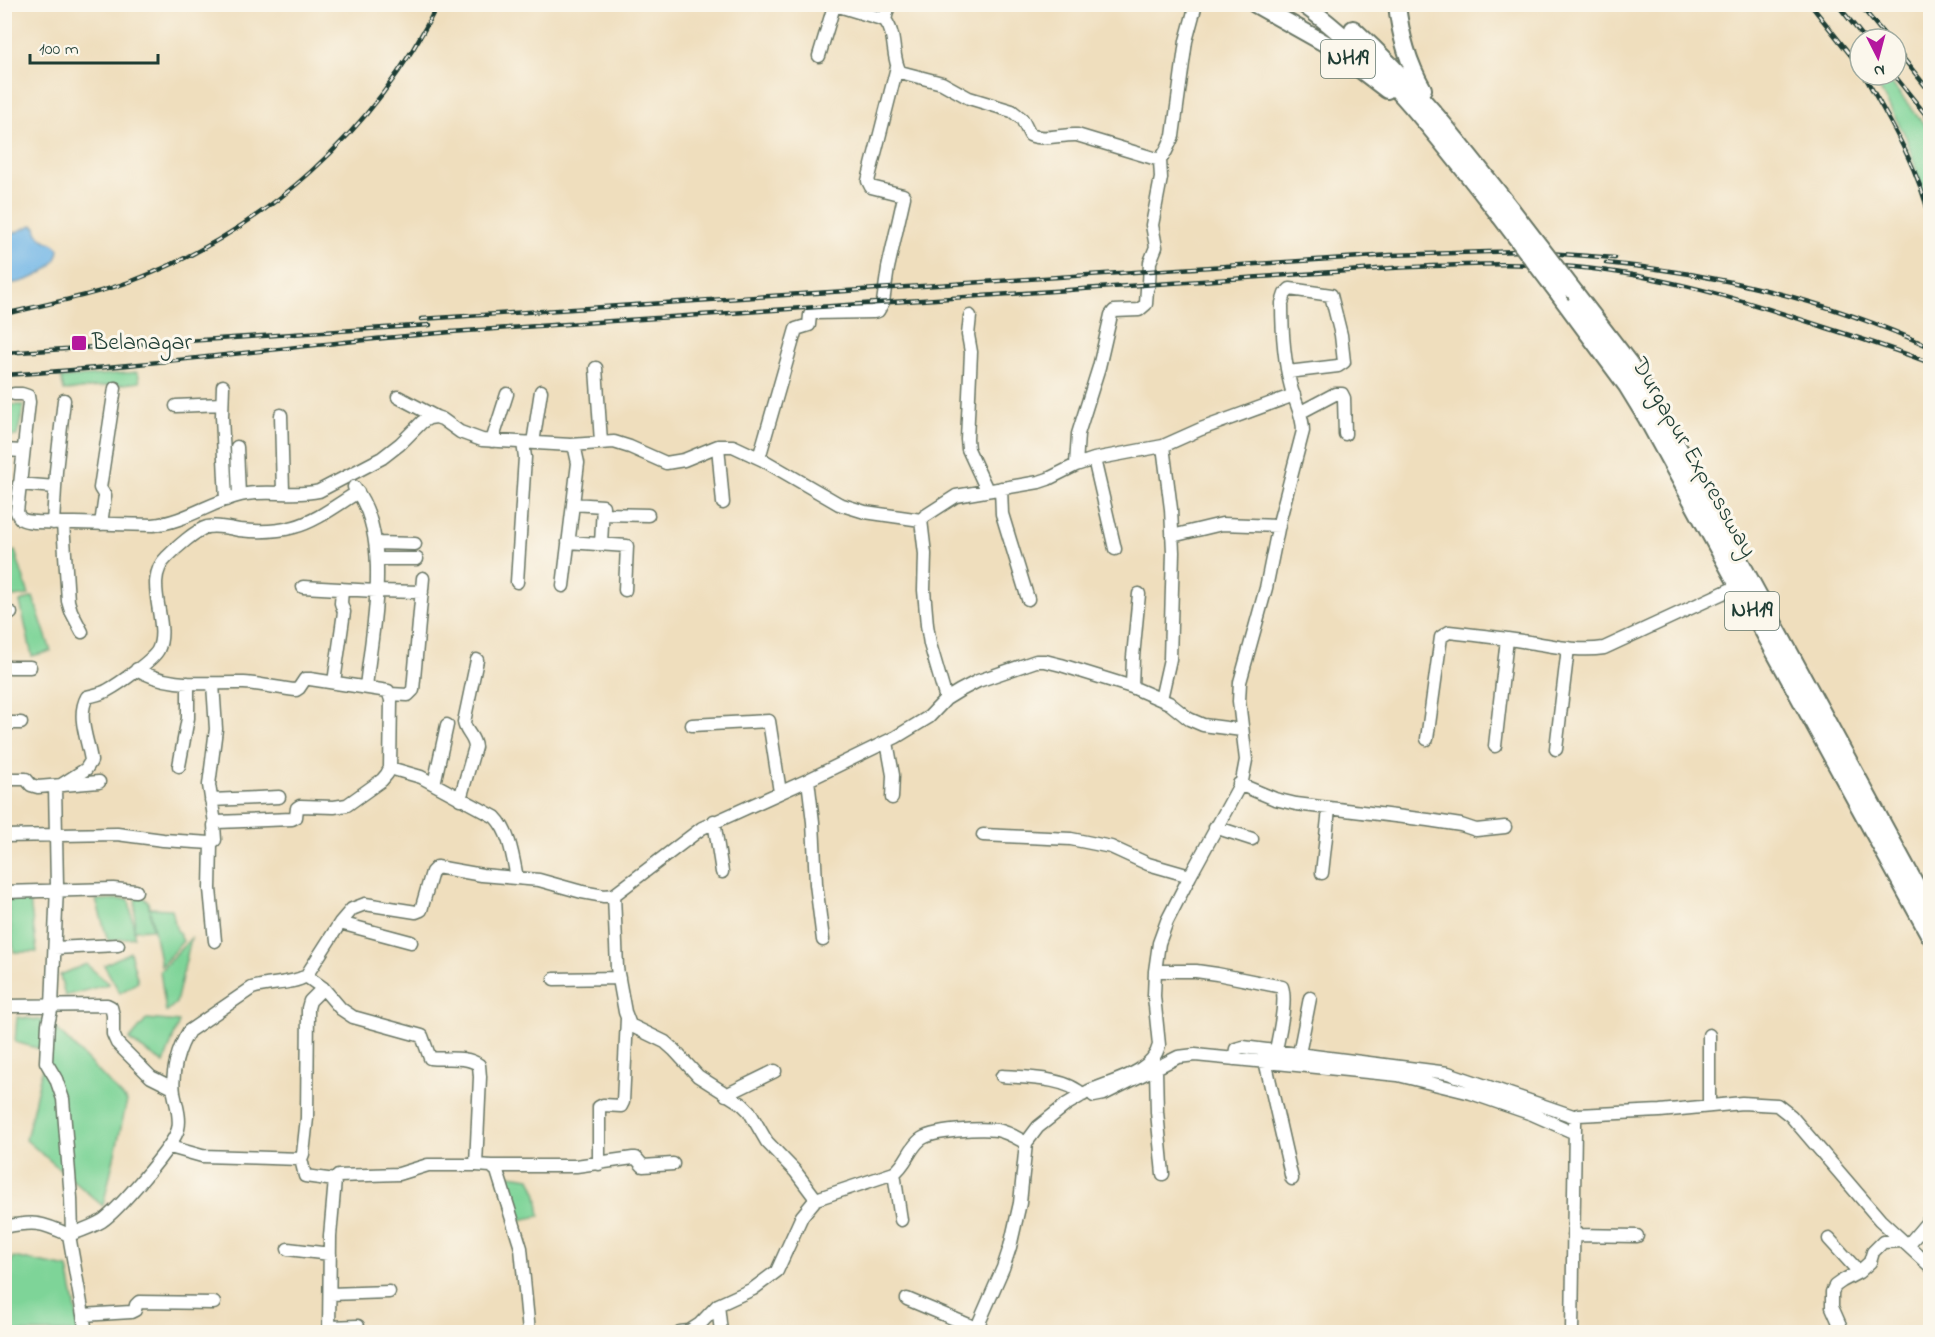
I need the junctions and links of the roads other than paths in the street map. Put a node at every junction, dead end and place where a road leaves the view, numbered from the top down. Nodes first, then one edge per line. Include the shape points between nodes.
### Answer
1 (889, 4) edge
2 (1196, 4) edge
3 (1255, 4) edge
4 (1303, 4) edge
5 (1322, 4) edge
6 (1397, 4) edge
7 (833, 5) edge
8 (885, 20) junction
9 (819, 56) dead end
10 (897, 67) junction
11 (1436, 123) junction
12 (1160, 160) junction
13 (1567, 294) junction
14 (970, 316) dead end
15 (596, 368) dead end
16 (1288, 372) junction
17 (223, 386) dead end
18 (115, 388) dead end
19 (541, 391) dead end
20 (14, 394) dead end
21 (507, 394) dead end
22 (398, 397) dead end
23 (64, 400) dead end
24 (1297, 403) junction
25 (222, 404) junction
26 (176, 406) dead end
27 (281, 415) dead end
28 (436, 417) junction
29 (1345, 434) dead end
30 (492, 441) junction
31 (601, 442) junction
32 (237, 447) dead end
33 (526, 448) junction
34 (4, 450) edge
35 (575, 450) junction
36 (719, 450) junction
37 (22, 451) junction
38 (1164, 452) junction
39 (759, 458) junction
40 (1095, 464) junction
41 (1076, 465) junction
42 (19, 484) junction
43 (352, 484) junction
44 (55, 488) junction
45 (987, 490) junction
46 (283, 492) junction
47 (239, 495) junction
48 (1001, 496) junction
49 (226, 500) junction
50 (723, 503) dead end
51 (573, 504) junction
52 (603, 514) junction
53 (648, 515) dead end
54 (58, 523) junction
55 (101, 524) junction
56 (922, 525) junction
57 (1279, 526) junction
58 (1172, 536) junction
59 (568, 542) junction
60 (376, 543) junction
61 (416, 544) dead end
62 (601, 544) junction
63 (1115, 549) dead end
64 (417, 559) dead end
65 (378, 560) junction
66 (423, 578) dead end
67 (517, 582) dead end
68 (563, 586) dead end
69 (1738, 586) junction
70 (303, 587) dead end
71 (342, 589) junction
72 (626, 590) dead end
73 (376, 591) junction
74 (422, 592) junction
75 (1139, 594) dead end
76 (1028, 599) dead end
77 (82, 632) dead end
78 (1507, 639) junction
79 (1568, 648) junction
80 (477, 660) dead end
81 (4, 667) edge
82 (30, 667) dead end
83 (137, 669) junction
84 (188, 682) junction
85 (334, 682) junction
86 (216, 684) junction
87 (366, 687) junction
88 (1132, 687) junction
89 (390, 694) junction
90 (946, 699) junction
91 (1161, 699) junction
92 (4, 723) edge
93 (21, 723) dead end
94 (447, 725) dead end
95 (693, 725) dead end
96 (1242, 730) junction
97 (1427, 739) dead end
98 (887, 742) junction
99 (1495, 746) dead end
100 (1556, 749) dead end
101 (179, 766) dead end
102 (390, 768) junction
103 (4, 779) edge
104 (808, 780) junction
105 (99, 782) dead end
106 (434, 784) junction
107 (1239, 784) junction
108 (58, 786) junction
109 (780, 792) junction
110 (279, 797) dead end
111 (892, 798) dead end
112 (460, 799) junction
113 (211, 800) junction
114 (1329, 809) junction
115 (714, 821) junction
116 (215, 823) junction
117 (1215, 827) junction
118 (1505, 827) dead end
119 (982, 835) dead end
120 (56, 836) junction
121 (4, 837) edge
122 (1252, 839) dead end
123 (211, 843) junction
124 (722, 872) dead end
125 (1322, 873) dead end
126 (1190, 876) junction
127 (517, 878) junction
128 (136, 891) dead end
129 (4, 892) edge
130 (57, 892) junction
131 (614, 895) junction
132 (1930, 911) edge
133 (340, 923) junction
134 (1930, 936) edge
135 (823, 940) dead end
136 (215, 941) dead end
137 (411, 942) dead end
138 (118, 945) dead end
139 (55, 948) junction
140 (1155, 971) junction
141 (306, 976) junction
142 (619, 978) junction
143 (554, 979) dead end
144 (323, 988) junction
145 (1310, 998) dead end
146 (4, 1006) edge
147 (52, 1006) junction
148 (627, 1018) junction
149 (1709, 1035) dead end
150 (1262, 1049) junction
151 (1276, 1050) junction
152 (1299, 1054) junction
153 (1234, 1059) junction
154 (1265, 1063) junction
155 (1156, 1069) junction
156 (775, 1071) dead end
157 (1002, 1076) dead end
158 (173, 1088) junction
159 (1086, 1093) junction
160 (726, 1095) junction
161 (1709, 1106) junction
162 (1575, 1124) junction
163 (1026, 1143) junction
164 (170, 1147) junction
165 (301, 1159) junction
166 (598, 1164) junction
167 (673, 1164) dead end
168 (476, 1165) junction
169 (491, 1166) junction
170 (894, 1173) junction
171 (1163, 1174) dead end
172 (1292, 1179) dead end
173 (335, 1180) junction
174 (816, 1199) junction
175 (1930, 1219) edge
176 (901, 1220) dead end
177 (4, 1227) edge
178 (71, 1234) junction
179 (1573, 1235) junction
180 (1637, 1236) dead end
181 (1828, 1239) dead end
182 (1905, 1243) junction
183 (288, 1249) dead end
184 (330, 1254) junction
185 (1930, 1266) edge
186 (1859, 1272) junction
187 (389, 1292) dead end
188 (330, 1294) junction
189 (907, 1299) dead end
190 (214, 1303) dead end
191 (718, 1305) junction
192 (83, 1316) junction
193 (358, 1326) dead end
194 (329, 1330) edge
195 (976, 1330) edge
196 (86, 1332) edge
197 (529, 1332) edge
198 (681, 1332) edge
199 (721, 1332) edge
200 (1572, 1332) edge
201 (1843, 1332) edge

1 - 8 street
2 - 12 street via 1186,41 1173,136
3 - 11 highway, NH19 via 1350,61
4 - 11 highway, NH19 via 1346,38
5 - 11 highway, NH19 via 1381,54
6 - 11 highway, NH19 via 1408,58
7 - 8 street
7 - 9 street
8 - 10 street via 892,34
10 - 12 street via 906,75 942,83 969,98 1012,111 1035,137 1077,135
10 - 39 street via 868,181 871,187 904,197 883,302 873,312 812,313 809,325 796,328
11 - 13 highway, NH19, bridge
12 - 41 street via 1160,186 1152,225 1156,247 1150,262 1146,304 1140,310 1118,309 1111,315 1078,434
13 - 69 highway, Durgapur Expressway / NH19 via 1627,386
13 - 132 highway, Durgapur Expressway / NH19 via 1629,363 1663,420
14 - 45 street via 968,450
15 - 31 street
16 - 16 street via 1282,310 1285,294 1290,289 1331,295 1344,362
16 - 24 street
17 - 25 street
18 - 55 street via 100,488 105,496
19 - 33 street
20 - 37 street via 28,396 29,402
21 - 30 street
22 - 28 street
23 - 44 street
24 - 29 street via 1342,394
24 - 38 street via 1201,429
24 - 57 street via 1303,431
25 - 26 street
25 - 49 street
27 - 46 street
28 - 30 street via 470,437
28 - 43 street via 422,422
30 - 33 street
31 - 35 street
31 - 36 street via 622,444 666,463
32 - 47 street
33 - 35 street
33 - 67 street
34 - 37 street
35 - 51 street via 579,463
36 - 39 street via 733,446
36 - 50 street
37 - 42 street
38 - 40 street
38 - 58 street
39 - 56 street via 839,504
40 - 41 street
40 - 63 street
41 - 48 street
42 - 44 street
42 - 54 street via 19,518
43 - 46 street via 310,494
43 - 60 street via 365,504
43 - 83 street via 307,523 263,532 208,526 166,557 158,571 156,588 160,642 154,655
44 - 54 street
45 - 48 street
45 - 56 street via 956,496 934,508
46 - 47 street
47 - 49 street
48 - 76 street via 1002,514
49 - 55 street via 167,524
51 - 52 street via 603,506
51 - 59 street
52 - 53 street
52 - 62 street
54 - 55 street
54 - 77 street via 68,601
56 - 90 street via 927,624
57 - 58 street via 1222,524
57 - 96 street via 1240,682
58 - 91 street via 1171,648
59 - 62 street
59 - 68 street
60 - 61 street
60 - 65 street
62 - 72 street via 627,546
64 - 65 street
65 - 73 street
66 - 74 street
69 - 79 street via 1604,648
69 - 134 highway, Durgapur Expressway / NH19
70 - 71 street
71 - 73 street
71 - 85 street via 344,612
73 - 74 street
73 - 87 street
74 - 89 street via 413,690 408,695
75 - 88 street
78 - 79 street
78 - 97 street via 1449,632 1441,637
78 - 99 street
79 - 100 street
80 - 112 street via 464,722 475,747
81 - 82 street
83 - 84 street via 156,679
83 - 108 street via 108,690 87,698 84,723 91,761 86,769
84 - 86 street
84 - 101 street via 188,718
85 - 86 street via 305,680 296,690
85 - 87 street
86 - 113 street
87 - 89 street
88 - 90 street via 1036,661 978,681
88 - 91 street
89 - 102 street
90 - 98 street via 929,717
91 - 96 street via 1203,725
92 - 93 street
94 - 106 street
95 - 109 street via 769,721
96 - 107 street via 1246,760
98 - 104 street
98 - 111 street
102 - 106 street
102 - 116 street via 382,780 347,805 300,806 292,819
103 - 108 street via 26,779 34,787
104 - 109 street
104 - 135 street
105 - 108 street
106 - 112 street
107 - 114 street via 1284,802
107 - 117 street
108 - 120 street
109 - 115 street
110 - 113 street
112 - 127 street via 499,821
113 - 116 street
114 - 118 street via 1439,821 1476,830
114 - 125 street
115 - 124 street
115 - 131 street
116 - 123 street via 215,840
117 - 122 street
117 - 126 street
119 - 126 street via 1064,837 1122,850 1148,864
120 - 121 street
120 - 123 street via 117,834
120 - 130 street
123 - 136 street
126 - 140 street via 1167,921
127 - 131 street
127 - 133 street via 436,867 421,910 364,904 352,909
128 - 130 street
129 - 130 street
130 - 139 street
131 - 142 street
133 - 137 street
133 - 141 street
138 - 139 street
139 - 147 street
140 - 151 street via 1196,971 1282,987
140 - 159 street via 1157,1054 1133,1073
141 - 144 street
141 - 158 street via 252,988 195,1026 184,1039
142 - 143 street
142 - 148 street
144 - 165 street via 308,1008 307,1118
144 - 168 street via 353,1017 422,1036 430,1058 473,1061 479,1065
145 - 152 street
146 - 147 street
147 - 158 street via 111,1007 117,1042 151,1077
147 - 178 street via 46,1062 63,1099
148 - 160 street via 630,1025 665,1042 698,1076
148 - 166 street via 623,1102 621,1106 599,1107
149 - 161 street
150 - 151 street
150 - 153 street via 1237,1048
150 - 154 street
151 - 152 street
152 - 162 street via 1448,1073
153 - 154 street
153 - 155 street via 1188,1055
154 - 162 street via 1398,1075
154 - 172 street
155 - 159 street via 1104,1094
155 - 171 street
156 - 160 street
157 - 159 street via 1068,1085
158 - 164 street via 179,1122
159 - 163 street via 1038,1127
160 - 174 street via 749,1111 767,1142
161 - 162 street
161 - 182 street via 1759,1103 1785,1110 1880,1220
162 - 179 street
163 - 170 street via 998,1130 929,1136 909,1151
163 - 195 street via 1012,1239
164 - 165 street via 191,1155
164 - 178 street via 111,1214
165 - 173 street via 305,1176
166 - 167 street via 633,1158 643,1166
166 - 169 street
168 - 169 street
168 - 173 street via 428,1165 399,1174 342,1174
169 - 197 street via 497,1171 521,1248
170 - 174 street
170 - 176 street
173 - 184 street
174 - 191 street via 802,1216 777,1271 753,1289
175 - 182 street
177 - 178 street via 37,1222
178 - 192 street
179 - 180 street
179 - 200 street
181 - 186 street
182 - 185 street
182 - 186 street via 1883,1242
183 - 184 street
184 - 188 street
186 - 201 street via 1835,1286 1832,1292 1832,1307
187 - 188 street
188 - 194 street
189 - 195 street
190 - 192 street via 140,1302 131,1312
191 - 198 street via 700,1324
191 - 199 street
192 - 196 street
193 - 194 street

